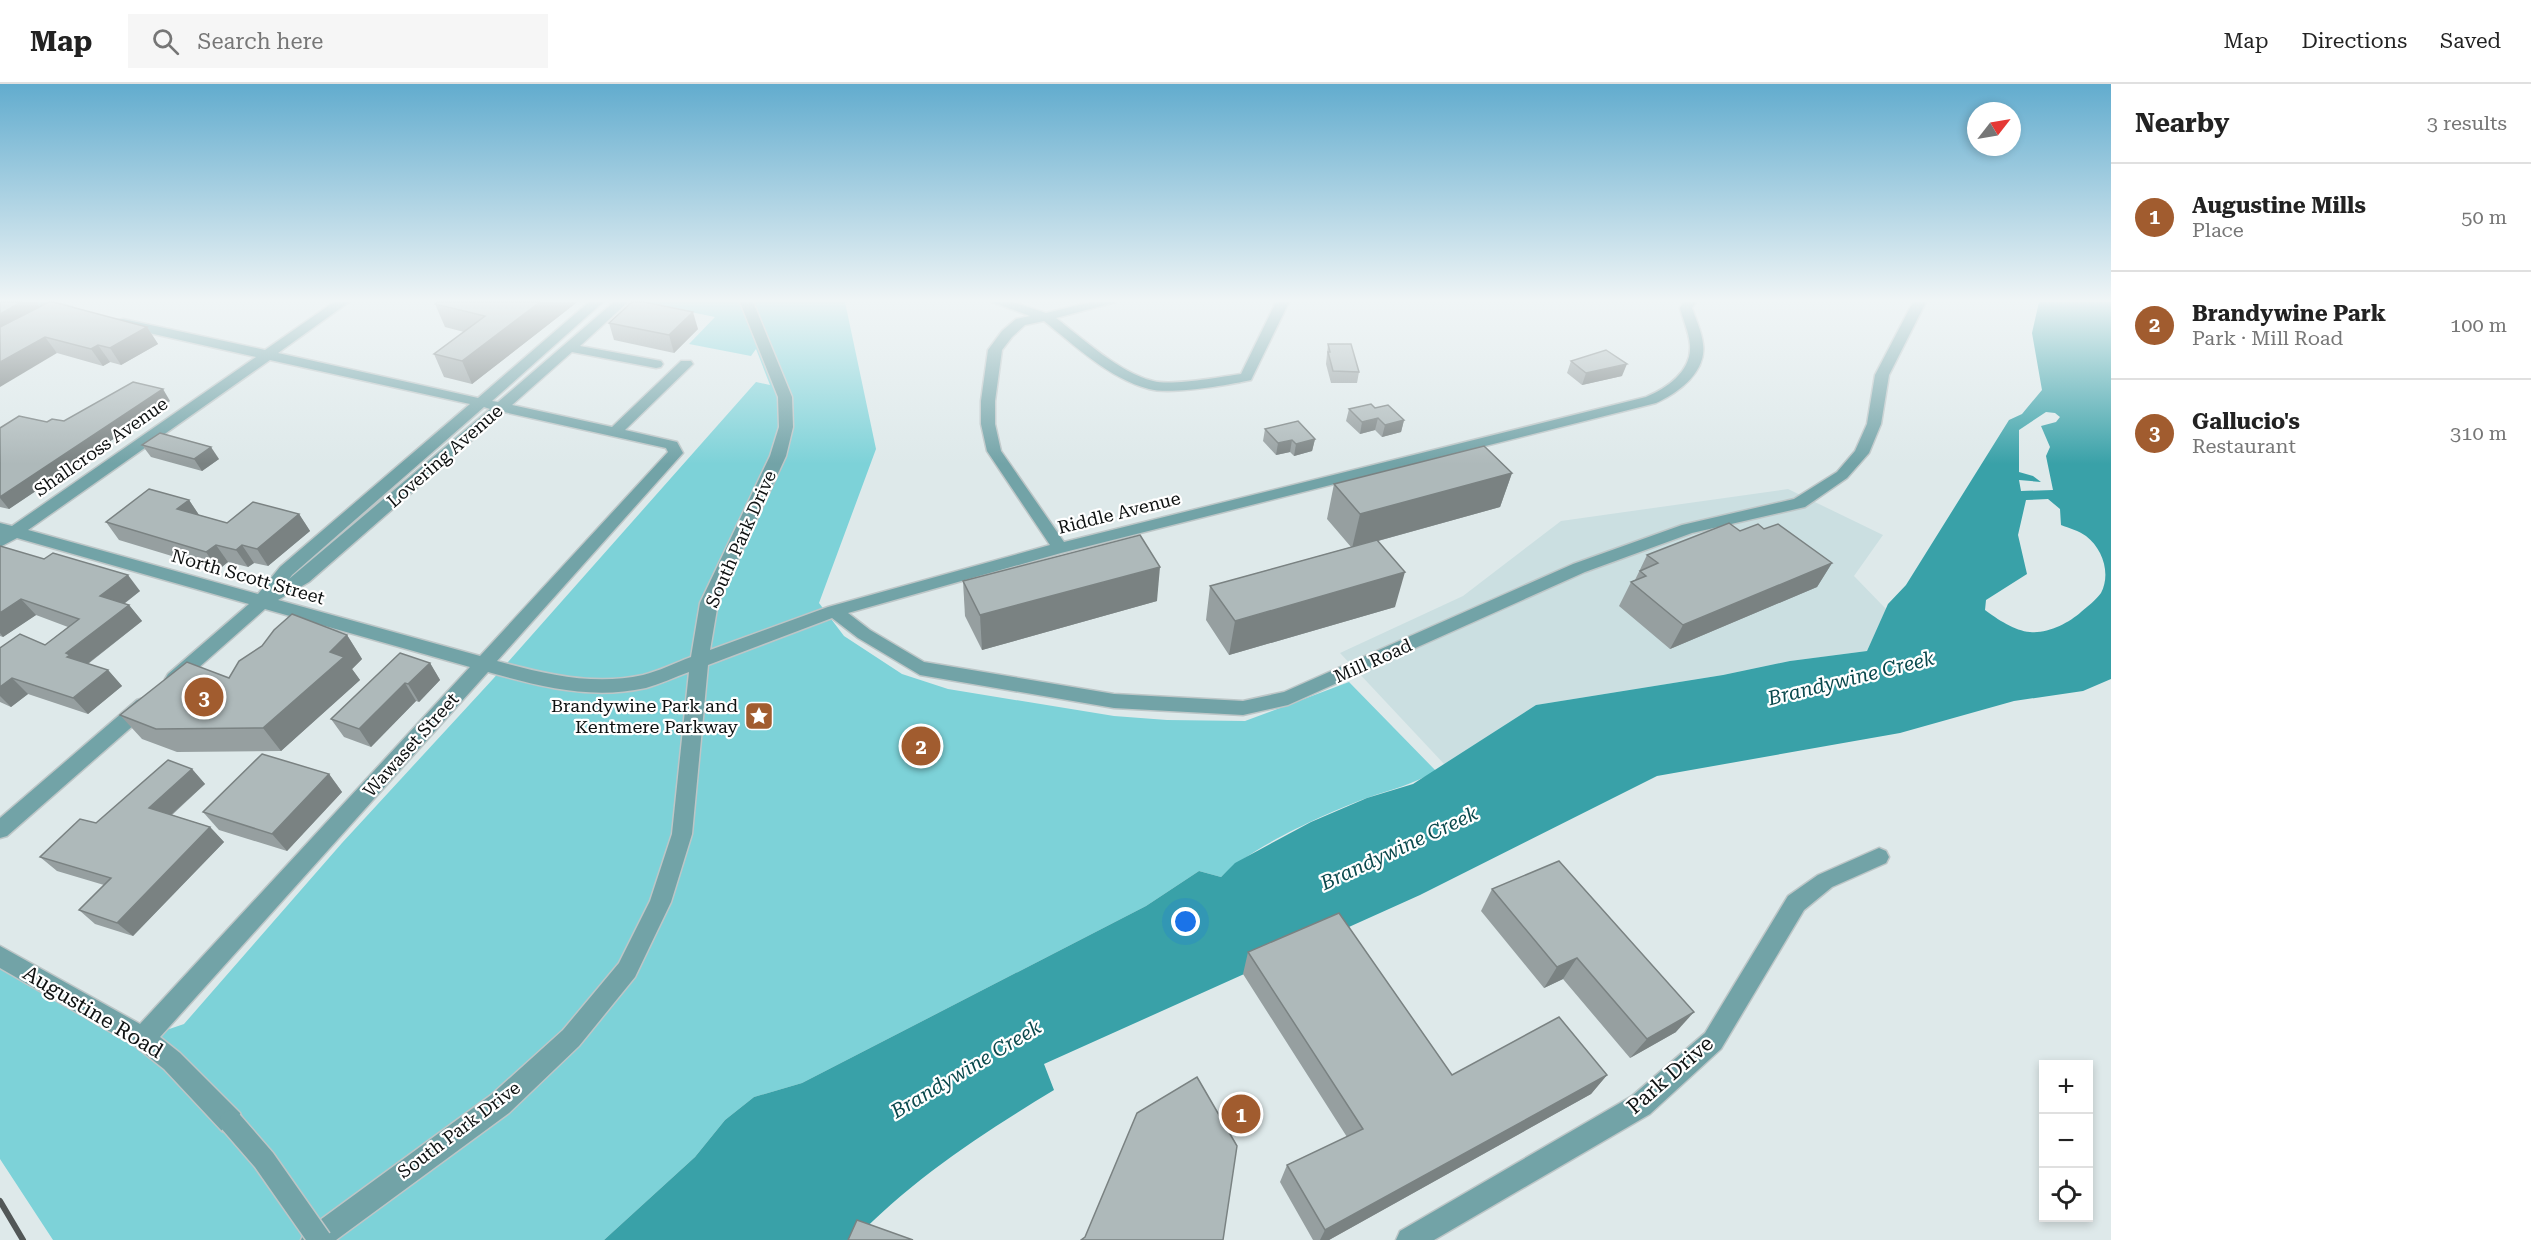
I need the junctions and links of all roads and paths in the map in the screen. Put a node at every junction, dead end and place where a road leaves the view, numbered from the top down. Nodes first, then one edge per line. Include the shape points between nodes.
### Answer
1 (263, 356) edge
2 (275, 356) edge
3 (537, 356) edge
4 (561, 356) edge
5 (613, 356) edge
6 (768, 356) edge
7 (994, 356) edge
8 (1098, 356) edge
9 (1257, 356) edge
10 (1695, 356) edge
11 (1892, 356) edge
12 (656, 364) dead end
13 (686, 364) dead end
14 (484, 403) junction
15 (502, 407) junction
16 (615, 432) junction
17 (7, 530) edge
18 (0, 542) edge
19 (1060, 548) junction
20 (263, 601) junction
21 (834, 611) junction
22 (486, 663) junction
23 (699, 663) junction
24 (0, 830) edge
25 (1879, 857) dead end
26 (0, 956) edge
27 (143, 1038) junction
28 (314, 1240) edge
29 (320, 1240) edge
30 (1409, 1240) edge

1 - 17 street, Shallcross Avenue
2 - 14 street
3 - 14 street, Lovering Avenue
4 - 15 street, Lovering Avenue
5 - 12 street
6 - 23 street, South Park Drive via 785,397 786,427 778,456 710,603
7 - 19 street via 988,401 994,451
8 - 9 street via 1152,386 1179,386 1246,377
10 - 19 street, Riddle Avenue via 1684,376 1664,395
11 - 21 street, Mill Road via 1882,375 1874,424 1862,453 1842,475 1799,502 1688,529 1579,568 1288,698 1243,708 1114,701 920,668
13 - 16 street
14 - 15 street
14 - 20 street, Lovering Avenue via 286,572
15 - 16 street
15 - 20 street, Lovering Avenue via 303,578
16 - 22 street, Wawaset Street via 668,444 676,453
17 - 18 street, Shallcross Avenue
17 - 20 street, North Scott Street
19 - 21 street, Riddle Avenue
20 - 22 street, North Scott Street
20 - 24 street, Lovering Avenue
21 - 23 street, Riddle Avenue
22 - 23 street, Riddle Avenue via 559,684 608,687 646,681
22 - 27 street, Wawaset Street
23 - 28 street, South Park Drive via 682,834 660,902 627,970 571,1038 500,1104
25 - 30 street, Park Drive via 1825,881 1796,903 1713,1041 1641,1105
26 - 27 street, Augustine Road
27 - 29 street, Augustine Road, bridge via 172,1061 231,1122 264,1160

